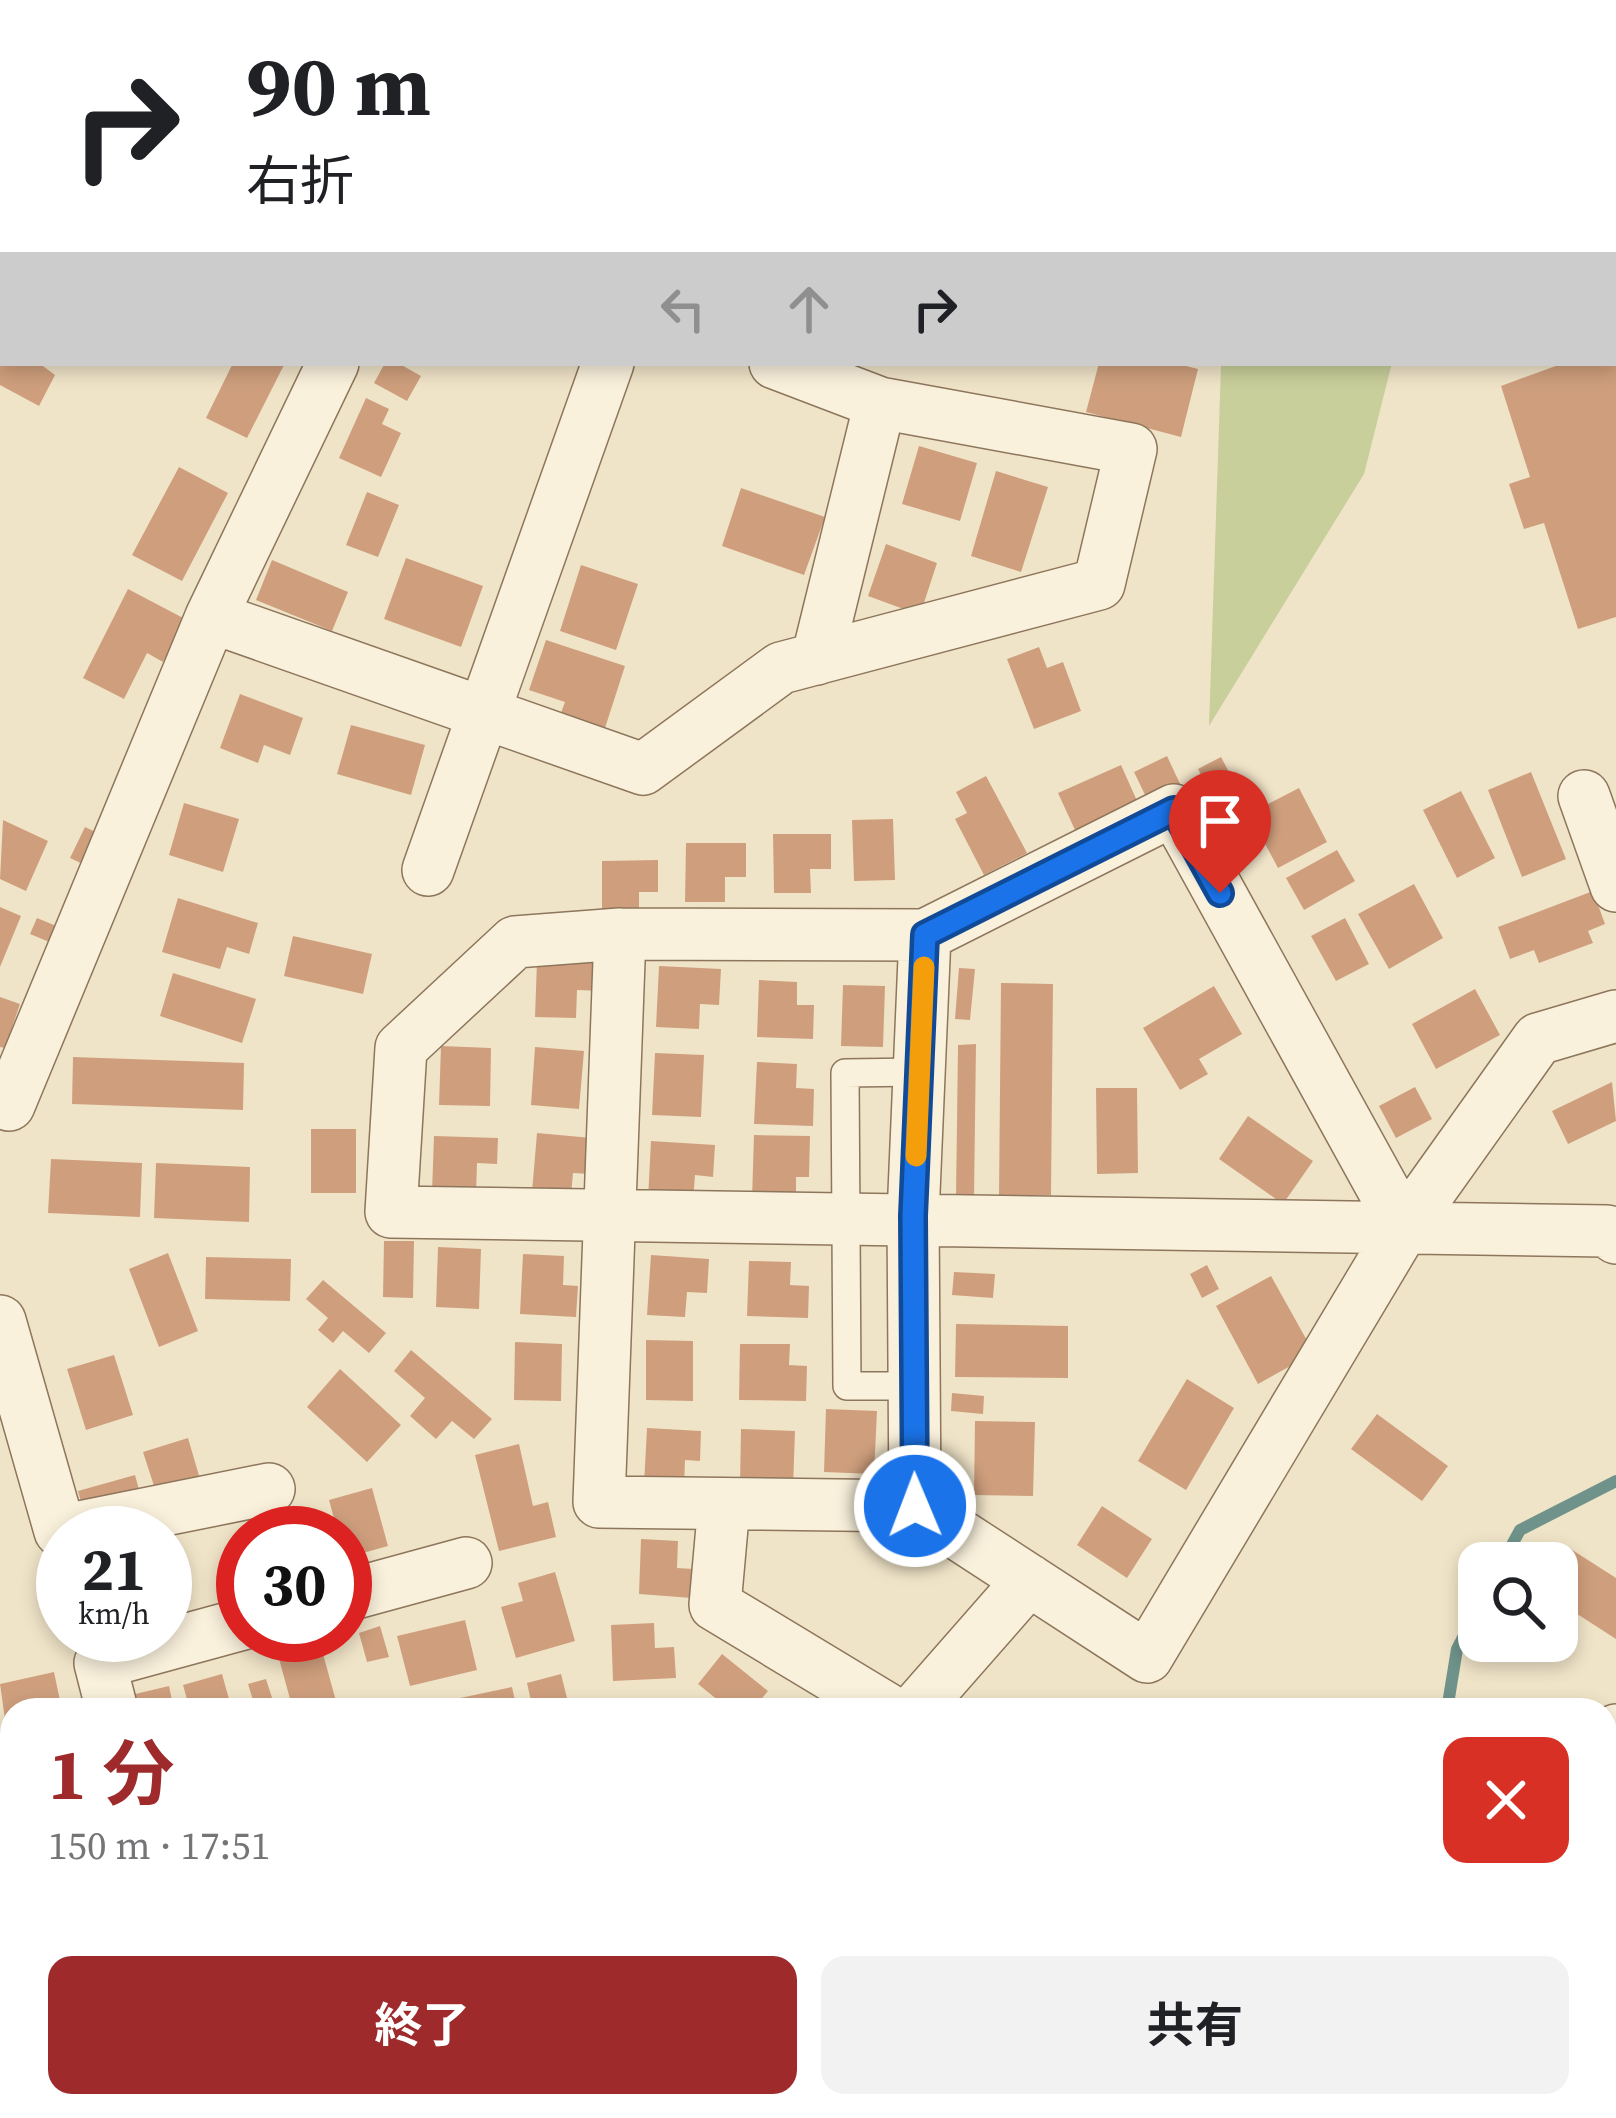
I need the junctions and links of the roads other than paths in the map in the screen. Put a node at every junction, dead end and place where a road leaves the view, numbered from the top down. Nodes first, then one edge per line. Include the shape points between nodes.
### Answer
1 (332, 366) edge
2 (607, 366) edge
3 (783, 366) edge
4 (880, 403) junction
5 (211, 617) junction
6 (817, 659) junction
7 (479, 715) junction
8 (1584, 796) dead end
9 (428, 870) dead end
10 (1616, 886) edge
11 (620, 934) junction
12 (925, 935) junction
13 (1616, 1016) edge
14 (920, 1072) junction
15 (3, 1110) edge
16 (607, 1214) junction
17 (846, 1215) junction
18 (913, 1216) junction
19 (1404, 1227) junction
20 (1616, 1238) edge
21 (0, 1321) edge
22 (914, 1386) junction
23 (10, 1398) edge
24 (269, 1489) dead end
25 (724, 1505) junction
26 (915, 1506) junction
27 (466, 1563) dead end
28 (1029, 1580) junction
29 (372, 1589) edge
30 (216, 1631) edge
31 (109, 1698) edge
32 (869, 1698) edge
33 (926, 1698) edge

1 - 5 street
2 - 7 street
3 - 4 street
4 - 6 street
4 - 6 street via 1131,449 1099,584
5 - 7 street
5 - 15 street
6 - 7 street via 781,668 643,769
7 - 9 street
8 - 10 street
11 - 12 street
11 - 16 street
11 - 16 street via 515,942 401,1048 391,1211
12 - 14 street
12 - 19 street via 1174,810
13 - 19 street via 1538,1039
14 - 17 lane via 845,1073
14 - 18 street
16 - 17 street
16 - 25 street via 599,1502
17 - 18 street
17 - 22 lane via 847,1386
18 - 19 street
18 - 22 street
19 - 20 street via 1607,1231
19 - 28 street via 1147,1657
21 - 23 street
22 - 26 street
23 - 24 street via 60,1531
25 - 26 street
25 - 32 street via 715,1605
26 - 28 street
27 - 29 street
28 - 33 street
30 - 31 street via 100,1663

